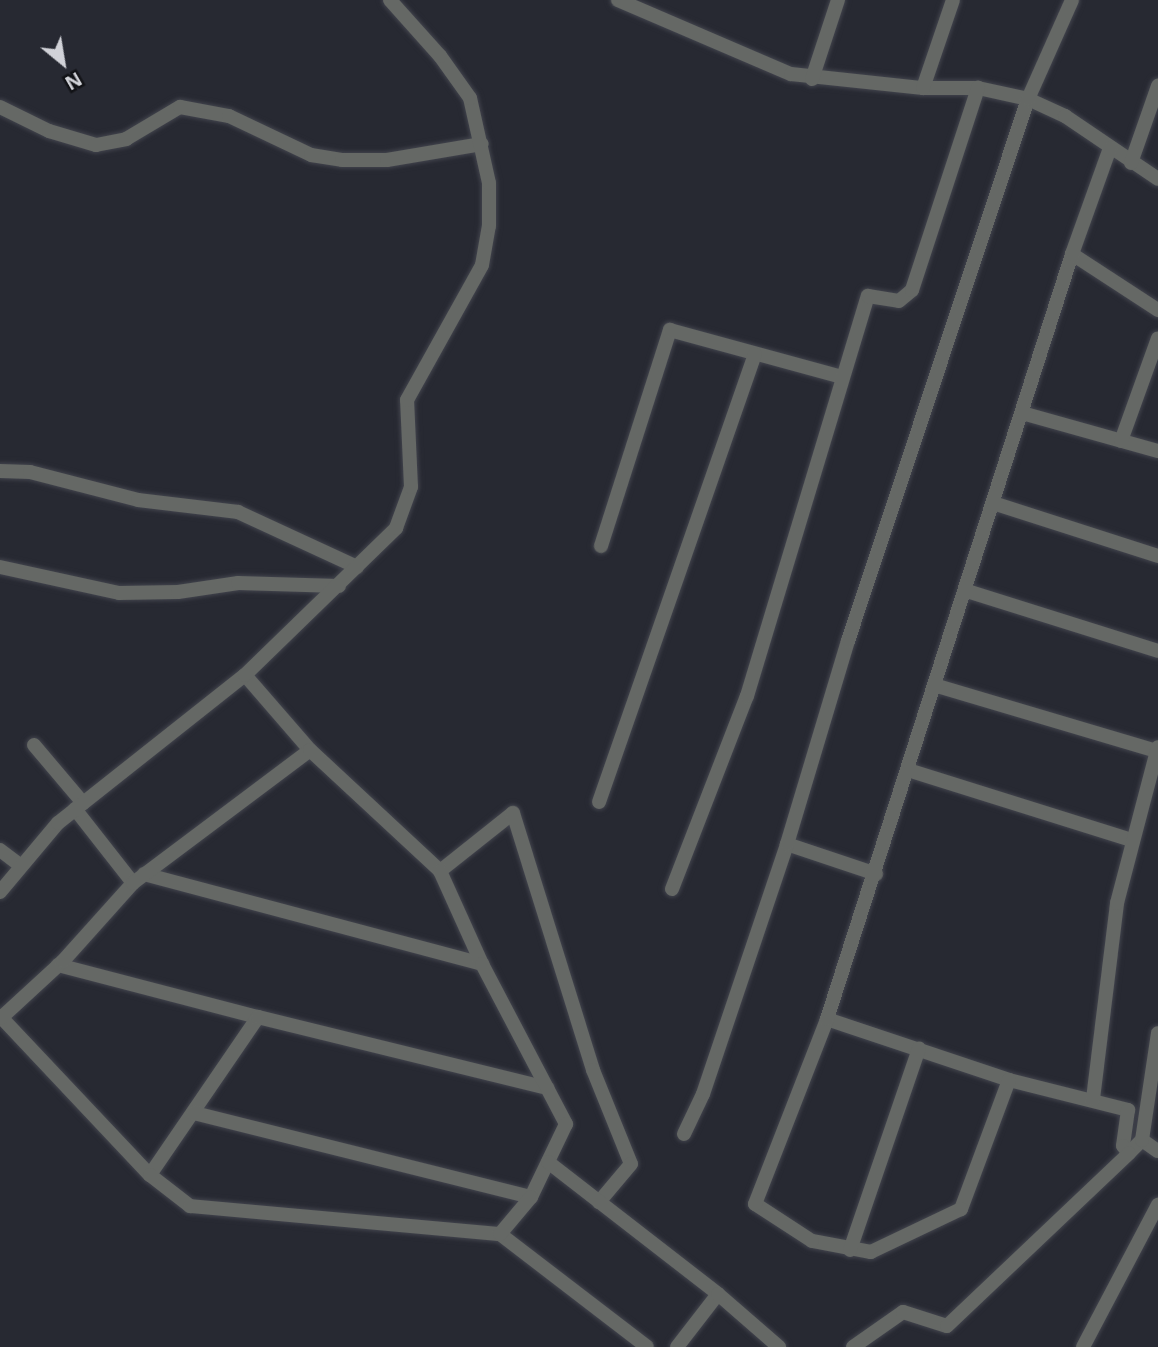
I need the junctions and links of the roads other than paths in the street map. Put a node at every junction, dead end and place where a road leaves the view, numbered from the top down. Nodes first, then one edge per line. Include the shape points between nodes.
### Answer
1 (390, 0) edge
2 (618, 0) edge
3 (838, 0) edge
4 (953, 0) edge
5 (1072, 0) edge
6 (812, 79) junction
7 (1158, 86) edge
8 (923, 88) junction
9 (978, 88) junction
10 (1028, 99) junction
11 (0, 107) edge
12 (482, 144) junction
13 (1110, 148) junction
14 (1130, 163) junction
15 (1158, 179) edge
16 (1072, 254) junction
17 (1158, 310) edge
18 (1158, 338) edge
19 (755, 354) junction
20 (842, 377) junction
21 (1022, 413) junction
22 (1121, 441) junction
23 (1158, 451) edge
24 (0, 471) edge
25 (993, 503) junction
26 (601, 546) dead end
27 (1158, 556) edge
28 (0, 567) edge
29 (357, 567) junction
30 (339, 586) junction
31 (967, 591) junction
32 (1158, 651) edge
33 (245, 675) junction
34 (934, 685) junction
35 (34, 745) dead end
36 (1157, 749) edge
37 (310, 750) junction
38 (908, 770) junction
39 (599, 802) dead end
40 (79, 806) junction
41 (1132, 840) junction
42 (787, 844) junction
43 (0, 850) edge
44 (20, 865) junction
45 (440, 871) junction
46 (876, 874) junction
47 (138, 879) junction
48 (672, 889) dead end
49 (0, 892) edge
50 (482, 964) junction
51 (58, 965) junction
52 (1, 1017) edge
53 (258, 1017) junction
54 (827, 1019) junction
55 (1158, 1033) edge
56 (919, 1049) junction
57 (1009, 1080) junction
58 (547, 1088) junction
59 (1093, 1099) junction
60 (193, 1113) junction
61 (684, 1134) dead end
62 (1142, 1140) junction
63 (1158, 1151) edge
64 (1129, 1153) junction
65 (548, 1162) junction
66 (150, 1175) junction
67 (531, 1197) junction
68 (599, 1202) junction
69 (1158, 1205) edge
70 (500, 1234) junction
71 (850, 1250) junction
72 (718, 1294) junction
73 (647, 1347) edge
74 (677, 1347) edge
75 (779, 1347) edge
76 (853, 1347) edge
77 (1083, 1347) edge

1 - 12 street via 470,97
2 - 6 street
3 - 6 street
4 - 8 street
5 - 10 street
6 - 8 street
7 - 14 street
8 - 9 street
9 - 10 street
9 - 20 street via 912,290 900,301 869,296
10 - 13 street via 1065,116
10 - 42 street via 848,641
11 - 12 street via 49,131 96,145 126,139 180,107 229,116 311,155 342,160 387,160
12 - 29 street via 489,226 482,265 407,400 411,487 396,528
13 - 14 street
13 - 16 street
14 - 15 street
16 - 17 street
16 - 21 street
18 - 22 street
19 - 20 street
19 - 26 street via 670,330
19 - 39 street
20 - 48 street via 747,696
21 - 22 street
21 - 25 street
22 - 23 street
24 - 29 street via 30,472 138,500 237,512
25 - 27 street
25 - 31 street
28 - 30 street via 119,593 177,592 238,583
29 - 30 street
30 - 33 street
31 - 32 street
31 - 34 street
33 - 37 street
33 - 40 street
34 - 36 street
34 - 38 street
35 - 40 street
36 - 41 street
37 - 45 street
37 - 47 street
38 - 41 street
38 - 46 street
40 - 44 street
40 - 47 street
41 - 59 street via 1117,903
42 - 46 street
42 - 61 street via 702,1094
43 - 44 street
44 - 49 street
45 - 50 street
45 - 68 street via 513,813 593,1070 631,1164
46 - 54 street
47 - 50 street
47 - 51 street
50 - 58 street
51 - 52 street
51 - 53 street
52 - 66 street
53 - 58 street
53 - 60 street
54 - 56 street
54 - 71 street via 755,1204 812,1241
55 - 62 street
56 - 57 street
56 - 71 street
57 - 59 street
57 - 71 street via 961,1209 871,1252
58 - 65 street via 566,1124
59 - 64 street via 1128,1110 1124,1146
60 - 66 street
60 - 67 street
62 - 63 street
62 - 64 street
64 - 76 street via 947,1326 903,1312
65 - 67 street
65 - 68 street
66 - 70 street via 190,1206
67 - 70 street
68 - 72 street
69 - 77 street
70 - 73 street
72 - 74 street
72 - 75 street

